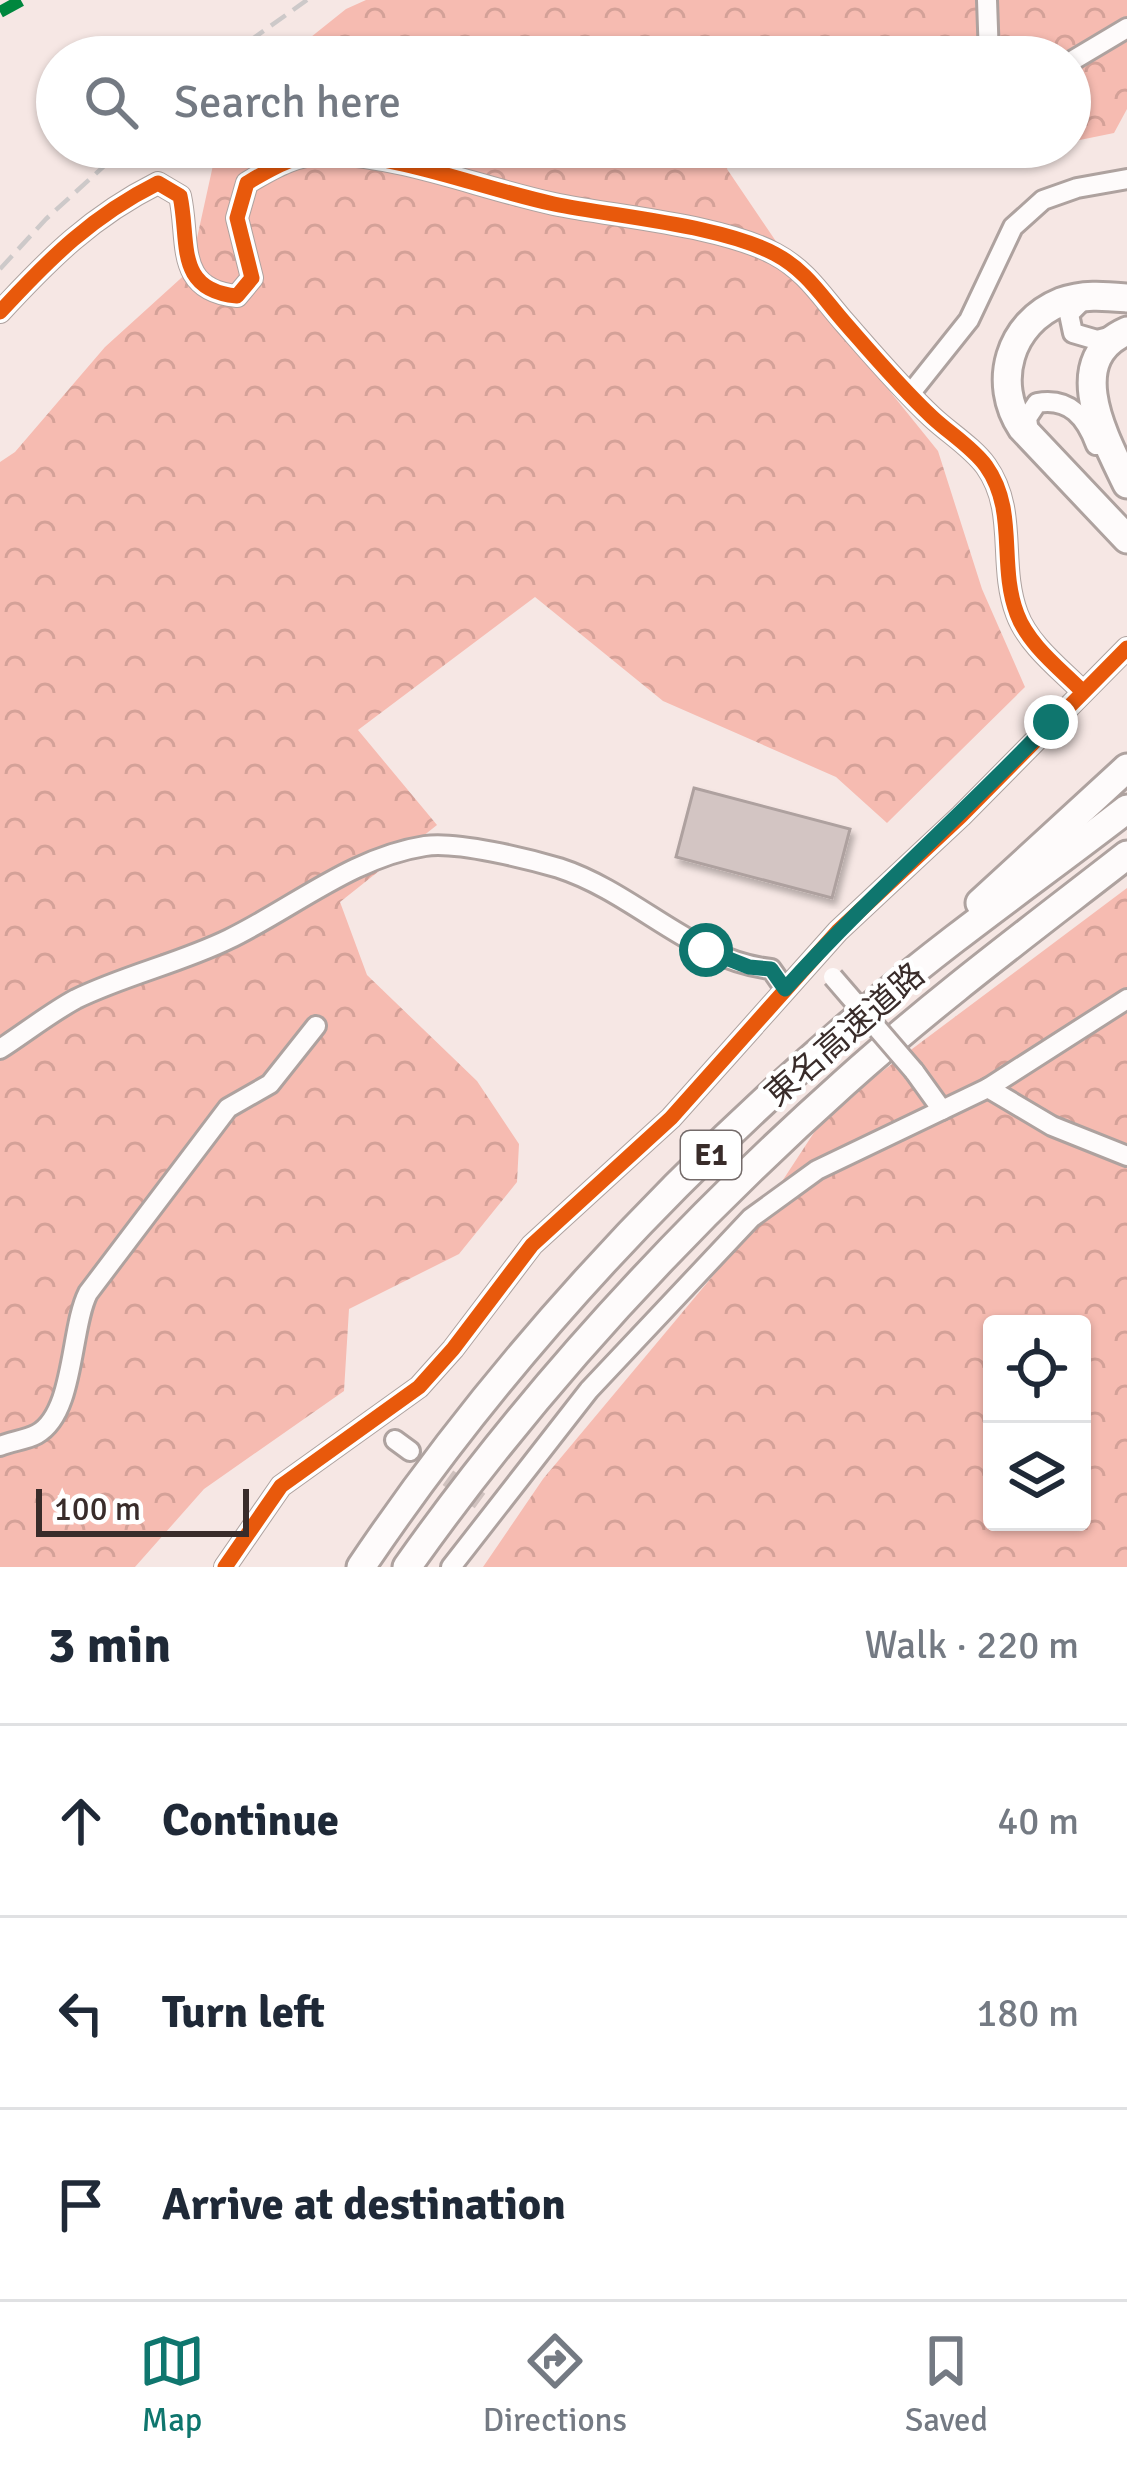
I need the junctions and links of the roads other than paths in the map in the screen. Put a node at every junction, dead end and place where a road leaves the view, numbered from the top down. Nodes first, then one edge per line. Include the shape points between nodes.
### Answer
1 (987, 0) edge
2 (1127, 28) edge
3 (988, 36) edge
4 (1091, 49) edge
5 (271, 168) edge
6 (419, 168) edge
7 (1127, 179) edge
8 (1092, 296) junction
9 (1127, 298) edge
10 (0, 312) edge
11 (1122, 333) edge
12 (910, 394) junction
13 (1030, 438) junction
14 (1127, 488) edge
15 (1127, 539) edge
16 (1127, 648) edge
17 (1081, 690) junction
18 (1127, 768) edge
19 (1127, 809) edge
20 (1127, 855) edge
21 (815, 956) junction
22 (785, 989) junction
23 (1127, 999) edge
24 (878, 1001) junction
25 (316, 1026) dead end
26 (0, 1049) edge
27 (988, 1088) junction
28 (943, 1110) junction
29 (1127, 1156) edge
30 (0, 1446) edge
31 (225, 1567) edge
32 (361, 1567) edge
33 (406, 1567) edge
34 (451, 1567) edge

1 - 3 street
2 - 4 street
5 - 10 street via 247,183 238,218 252,278 237,296 214,294 197,281 183,250 179,196 158,183 109,208
6 - 12 street via 777,254 809,276
7 - 12 street via 1043,200 1013,227 969,320
8 - 9 highway
8 - 11 street via 1069,314 1073,333 1097,340
8 - 13 highway via 1046,310 1014,344 1008,401
11 - 14 highway via 1096,360 1091,383
12 - 17 street via 999,484 1018,617
13 - 14 street via 1030,409 1064,403 1082,418 1108,477
13 - 15 highway
16 - 17 street
17 - 21 street
18 - 24 highway
19 - 24 highway, 東名高速道路 / E1
20 - 33 highway, 東名高速道路 / E1 via 847,1080 744,1176 578,1350
21 - 22 street
21 - 28 street, bridge
22 - 26 street via 771,969 706,950 591,881 465,847 426,845 362,866 230,939 76,1000
22 - 31 street via 670,1118 532,1245 419,1387 281,1486
23 - 27 street
24 - 32 highway, 東名高速道路 / E1 via 578,1291
25 - 30 street via 270,1084 228,1108 88,1293 72,1371 48,1425
27 - 28 street
27 - 29 street via 1052,1126
28 - 34 street via 817,1170 751,1218 487,1506

